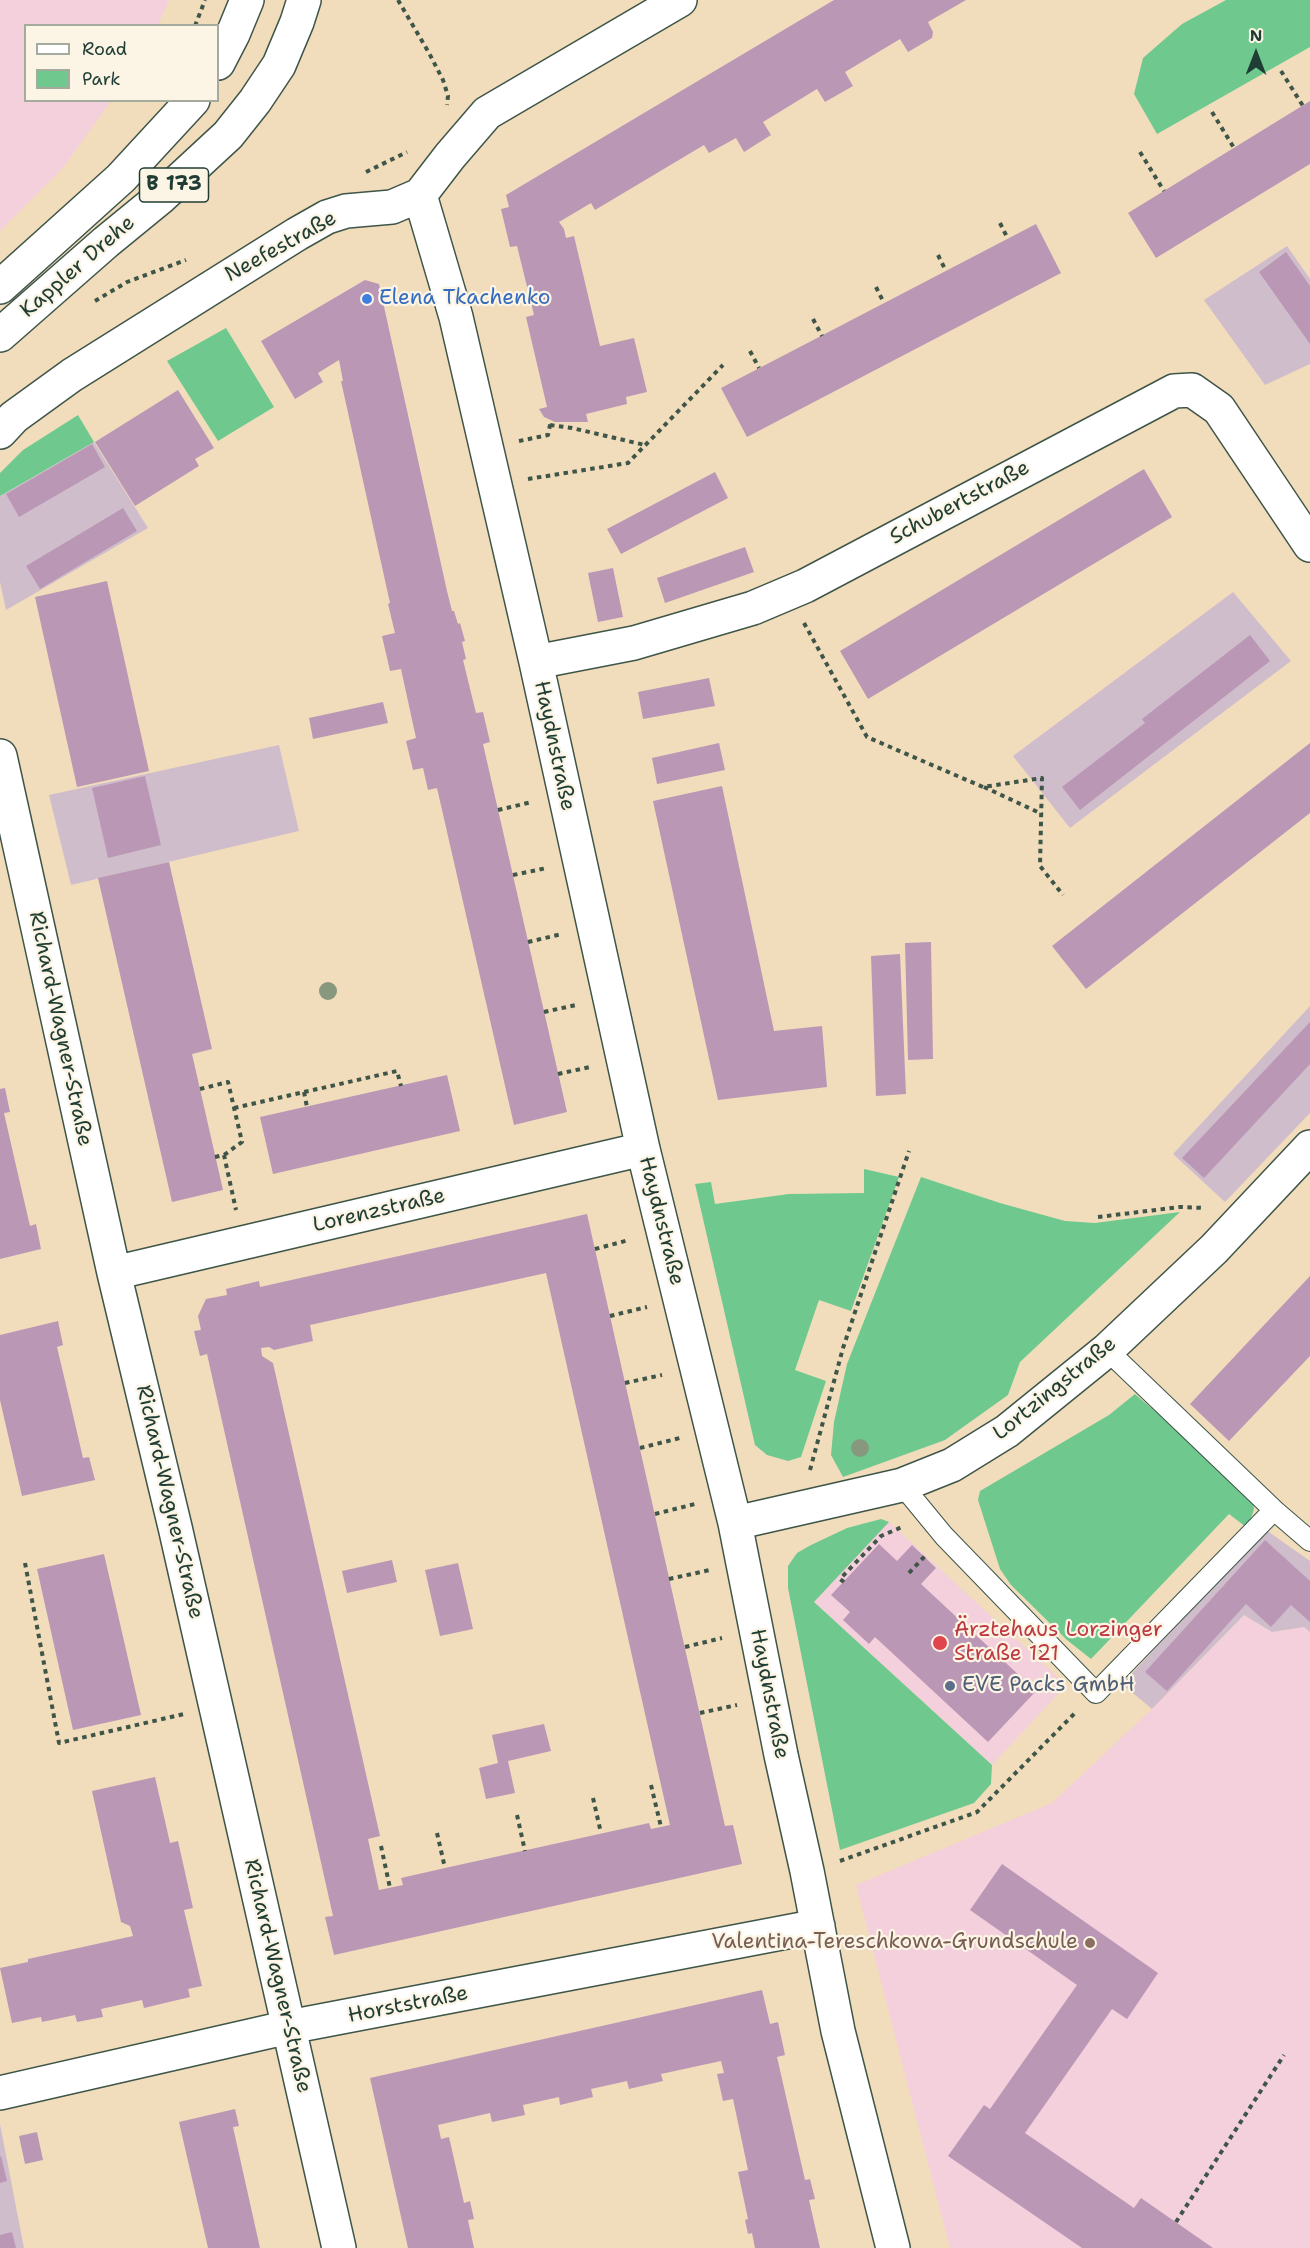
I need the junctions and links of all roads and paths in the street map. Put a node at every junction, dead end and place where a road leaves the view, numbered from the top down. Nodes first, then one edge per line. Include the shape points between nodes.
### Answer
1 (205, 0) edge
2 (247, 0) edge
3 (304, 0) edge
4 (398, 0) edge
5 (680, 0) edge
6 (196, 24) edge
7 (219, 61) edge
8 (1281, 71) dead end
9 (191, 102) edge
10 (1303, 106) dead end
11 (1212, 112) dead end
12 (445, 113) dead end
13 (413, 148) dead end
14 (1234, 148) dead end
15 (1140, 152) dead end
16 (365, 173) dead end
17 (1164, 191) dead end
18 (420, 195) junction
19 (1000, 223) dead end
20 (1008, 238) dead end
21 (938, 255) dead end
22 (188, 259) dead end
23 (946, 271) dead end
24 (0, 286) edge
25 (876, 287) dead end
26 (884, 303) dead end
27 (89, 307) dead end
28 (813, 319) dead end
29 (0, 335) edge
30 (822, 336) dead end
31 (750, 351) dead end
32 (723, 365) dead end
33 (759, 368) dead end
34 (0, 432) edge
35 (530, 438) dead end
36 (645, 445) junction
37 (494, 484) junction
38 (1310, 545) edge
39 (788, 594) junction
40 (536, 662) junction
41 (0, 756) edge
42 (983, 787) junction
43 (1042, 814) junction
44 (1063, 895) dead end
45 (401, 1086) dead end
46 (200, 1089) dead end
47 (304, 1092) junction
48 (308, 1107) dead end
49 (234, 1108) junction
50 (1310, 1147) edge
51 (643, 1149) junction
52 (909, 1150) dead end
53 (224, 1155) junction
54 (215, 1157) dead end
55 (1250, 1210) junction
56 (1098, 1217) dead end
57 (244, 1243) junction
58 (114, 1273) junction
59 (1107, 1350) junction
60 (902, 1485) junction
61 (800, 1509) junction
62 (1274, 1510) junction
63 (928, 1516) junction
64 (735, 1523) junction
65 (1310, 1541) edge
66 (924, 1557) dead end
67 (25, 1563) dead end
68 (909, 1573) dead end
69 (844, 1582) dead end
70 (1096, 1693) junction
71 (217, 1706) junction
72 (651, 1785) dead end
73 (593, 1798) dead end
74 (517, 1815) dead end
75 (661, 1827) dead end
76 (437, 1833) dead end
77 (601, 1833) dead end
78 (381, 1846) dead end
79 (525, 1851) dead end
80 (445, 1868) dead end
81 (807, 1871) junction
82 (390, 1888) dead end
83 (818, 1926) junction
84 (289, 2027) junction
85 (1284, 2055) dead end
86 (0, 2093) edge
87 (1176, 2222) dead end
88 (339, 2248) edge
89 (893, 2248) edge

1 - 6 path
2 - 7 street
3 - 29 street, Kappler Drehe / B 173 via 279,65 228,135
4 - 12 path via 442,80 448,96
5 - 18 street, Neefestraße via 488,113
8 - 10 path
9 - 24 street, Kappler Drehe / B 173 via 122,178
11 - 14 path
13 - 16 path
15 - 17 path
18 - 34 street, Neefestraße via 392,207 346,211 327,217 72,375 14,417
18 - 37 street, Haydnstraße via 456,317
19 - 20 path
21 - 23 path
22 - 27 path via 128,282
25 - 26 path
28 - 30 path
31 - 33 path
32 - 36 path
35 - 36 path via 548,435 550,423
36 - 37 path via 628,463
37 - 40 street, Haydnstraße
38 - 39 street, Schubertstraße via 1219,409 1192,390 1174,391
39 - 40 street, Schubertstraße via 634,643
39 - 42 path via 867,737
40 - 51 street, Haydnstraße
41 - 58 street, Richard-Wagner-Straße
42 - 43 path
42 - 43 path via 1042,778
43 - 44 path via 1041,866
45 - 47 path via 397,1071
46 - 49 path via 228,1082
47 - 48 path
47 - 49 path
49 - 53 path via 242,1142
50 - 55 street, Lortzingstraße
51 - 57 street, Lorenzstraße
51 - 64 street, Haydnstraße
52 - 61 path via 843,1348
53 - 54 path
53 - 57 path
55 - 56 path via 1180,1207
55 - 59 street, Lortzingstraße via 1215,1249
57 - 58 street, Lorenzstraße
58 - 71 street, Richard-Wagner-Straße
59 - 60 street, Lortzingstraße via 1007,1431 952,1465
59 - 62 lane
60 - 61 street, Lortzingstraße
60 - 63 lane
61 - 64 street, Lortzingstraße
62 - 65 lane
62 - 70 lane
63 - 69 path via 881,1536 840,1579
63 - 70 lane
64 - 81 street, Haydnstraße
66 - 68 path
67 - 71 path via 59,1743
70 - 81 path via 977,1812
71 - 84 street, Richard-Wagner-Straße
72 - 75 path
73 - 77 path
74 - 79 path
76 - 80 path
78 - 82 path
81 - 83 street, Haydnstraße
83 - 84 street, Horststraße
83 - 89 street, Haydnstraße via 838,2031
84 - 86 street, Horststraße
84 - 88 street, Richard-Wagner-Straße
85 - 87 path

